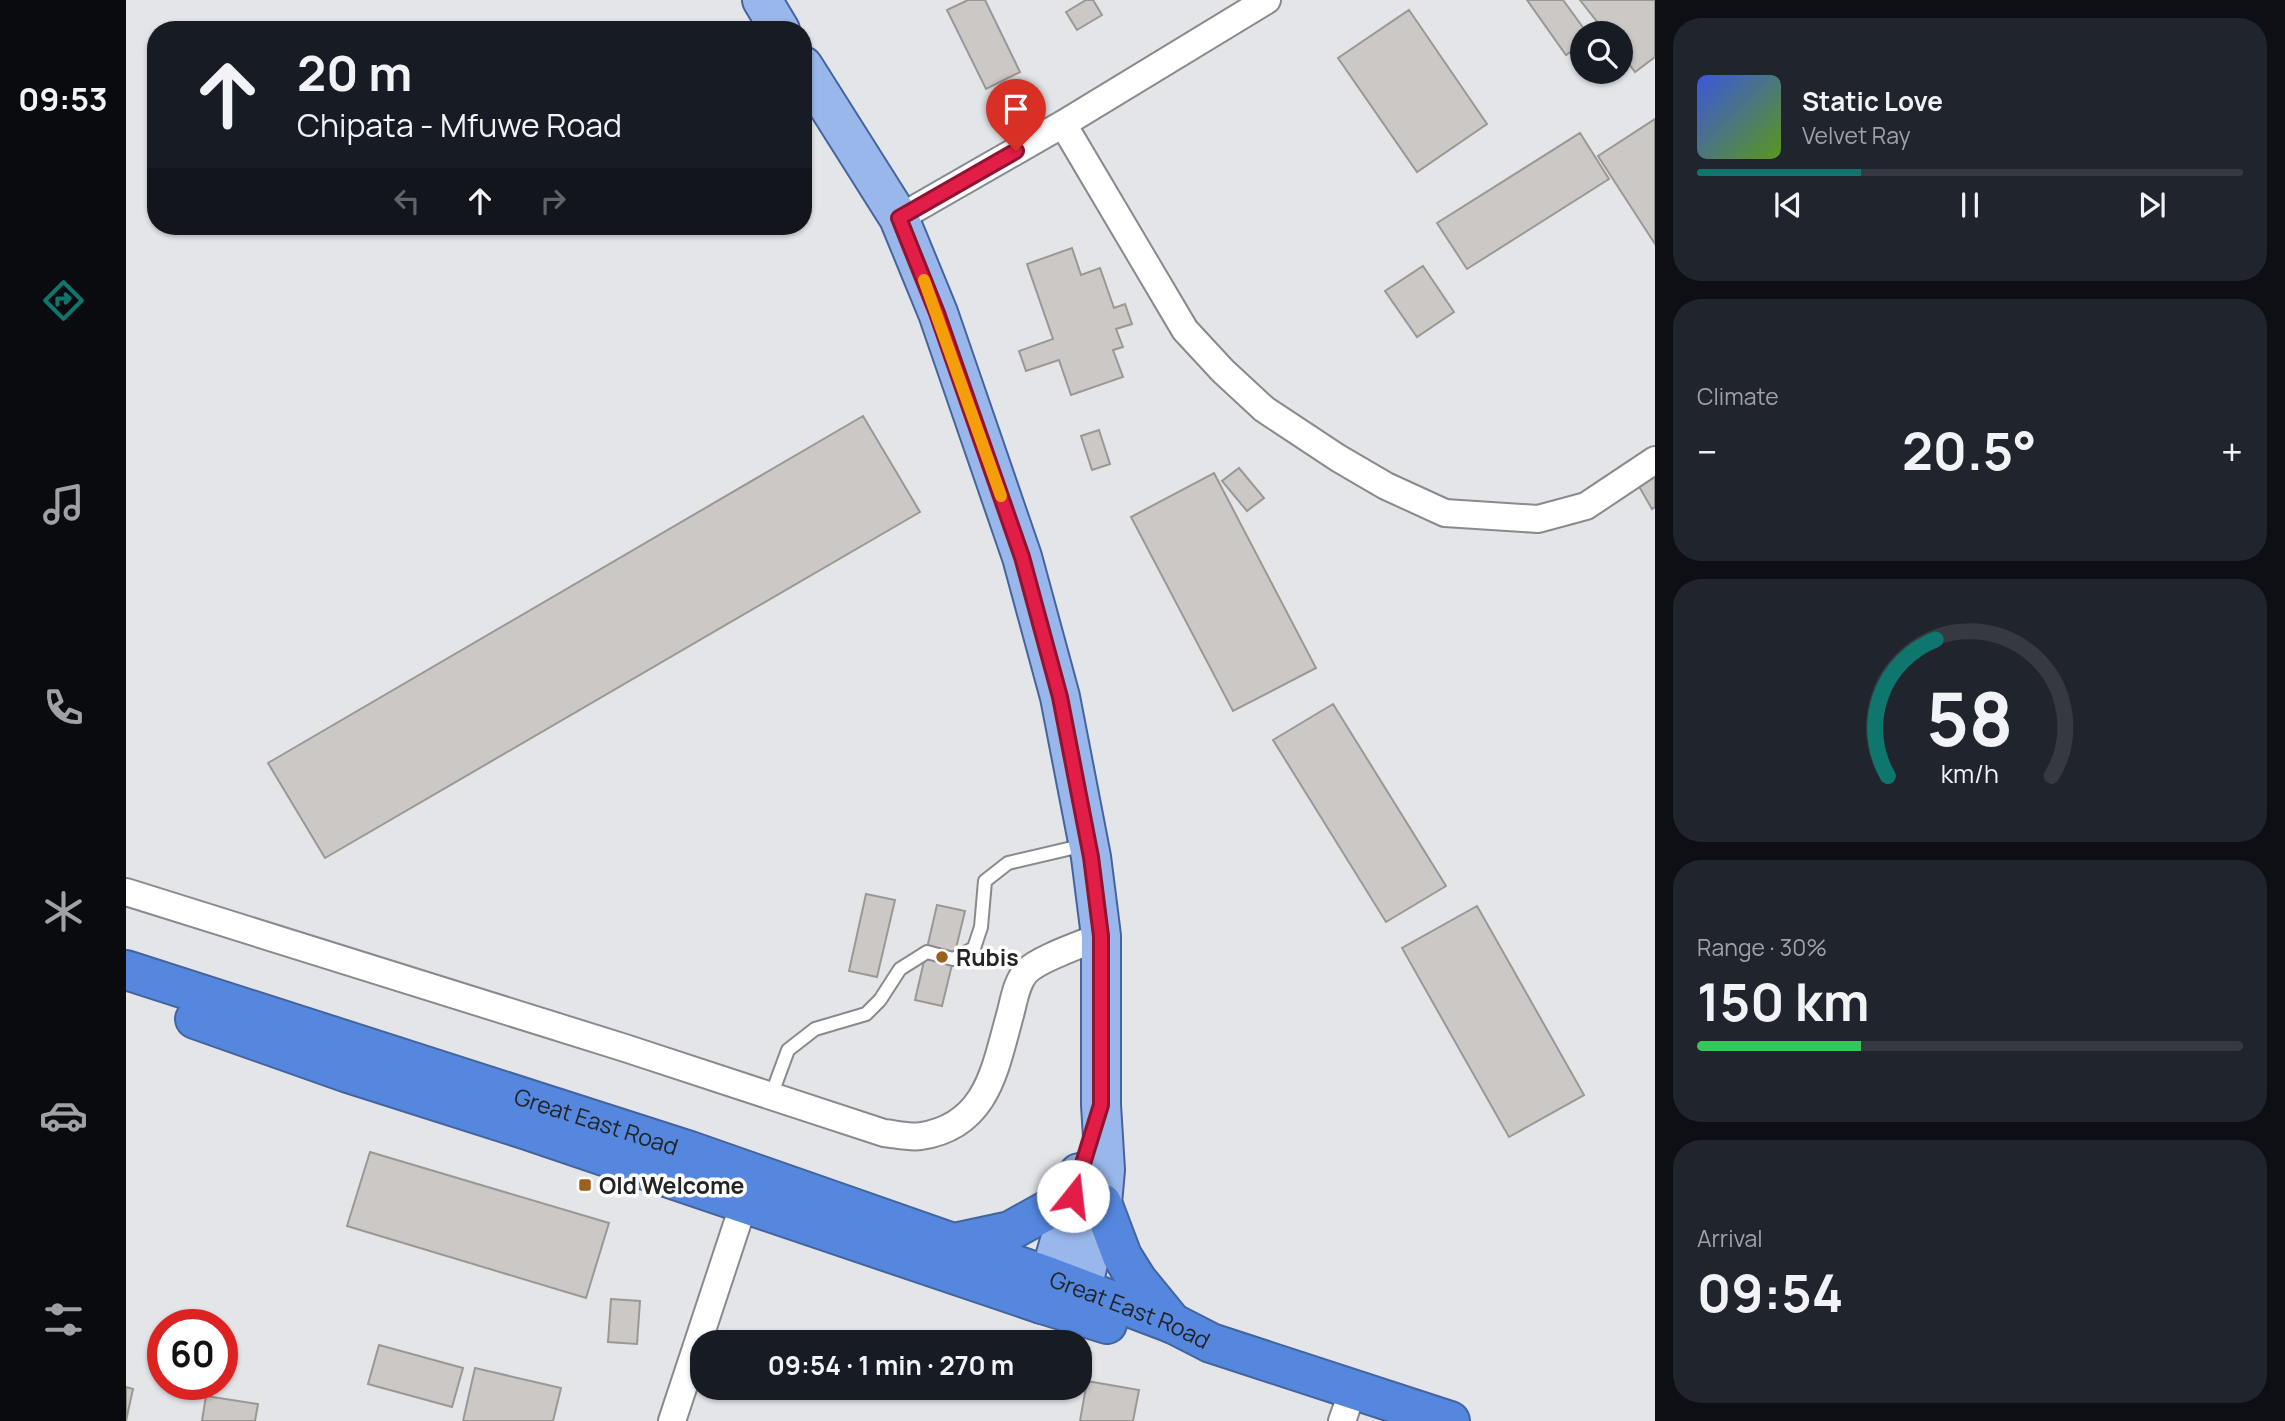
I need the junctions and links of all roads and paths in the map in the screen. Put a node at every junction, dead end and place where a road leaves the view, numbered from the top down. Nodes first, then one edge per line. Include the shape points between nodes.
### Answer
1 (762, 0) edge
2 (1267, 0) edge
3 (775, 21) edge
4 (812, 80) edge
5 (1063, 124) junction
6 (899, 218) junction
7 (1655, 460) edge
8 (1088, 844) junction
9 (126, 892) edge
10 (1101, 936) junction
11 (126, 970) edge
12 (126, 994) edge
13 (771, 1096) junction
14 (749, 1188) junction
15 (1087, 1200) junction
16 (954, 1243) junction
17 (1063, 1297) junction
18 (1174, 1324) junction
19 (1211, 1343) junction
20 (1347, 1405) edge
21 (672, 1421) edge
22 (1450, 1421) edge

1 - 3 main road
2 - 5 street
4 - 6 main road
5 - 6 street
5 - 7 street via 1185,330 1264,409 1386,486 1445,513 1538,519 1586,506
6 - 8 main road via 1022,557 1060,697
8 - 10 main road
8 - 13 lane via 1008,863 985,881 981,927 974,948 953,959 927,951 900,970 866,1014 815,1029 788,1050
9 - 13 street
10 - 13 street via 1027,971 1017,988 991,1084 970,1115 947,1129 919,1136 884,1133
10 - 15 main road via 1101,1105
11 - 14 highway, Great East Road
12 - 14 highway, Great East Road via 348,1073
14 - 16 highway, Great East Road
14 - 17 highway, Great East Road
14 - 21 street
15 - 16 highway via 1010,1231
15 - 17 main road
15 - 18 highway via 1137,1280
16 - 17 highway, Great East Road
17 - 18 highway, Great East Road
17 - 19 highway, Great East Road via 1167,1339
18 - 19 highway, Great East Road
19 - 20 highway
20 - 22 highway

